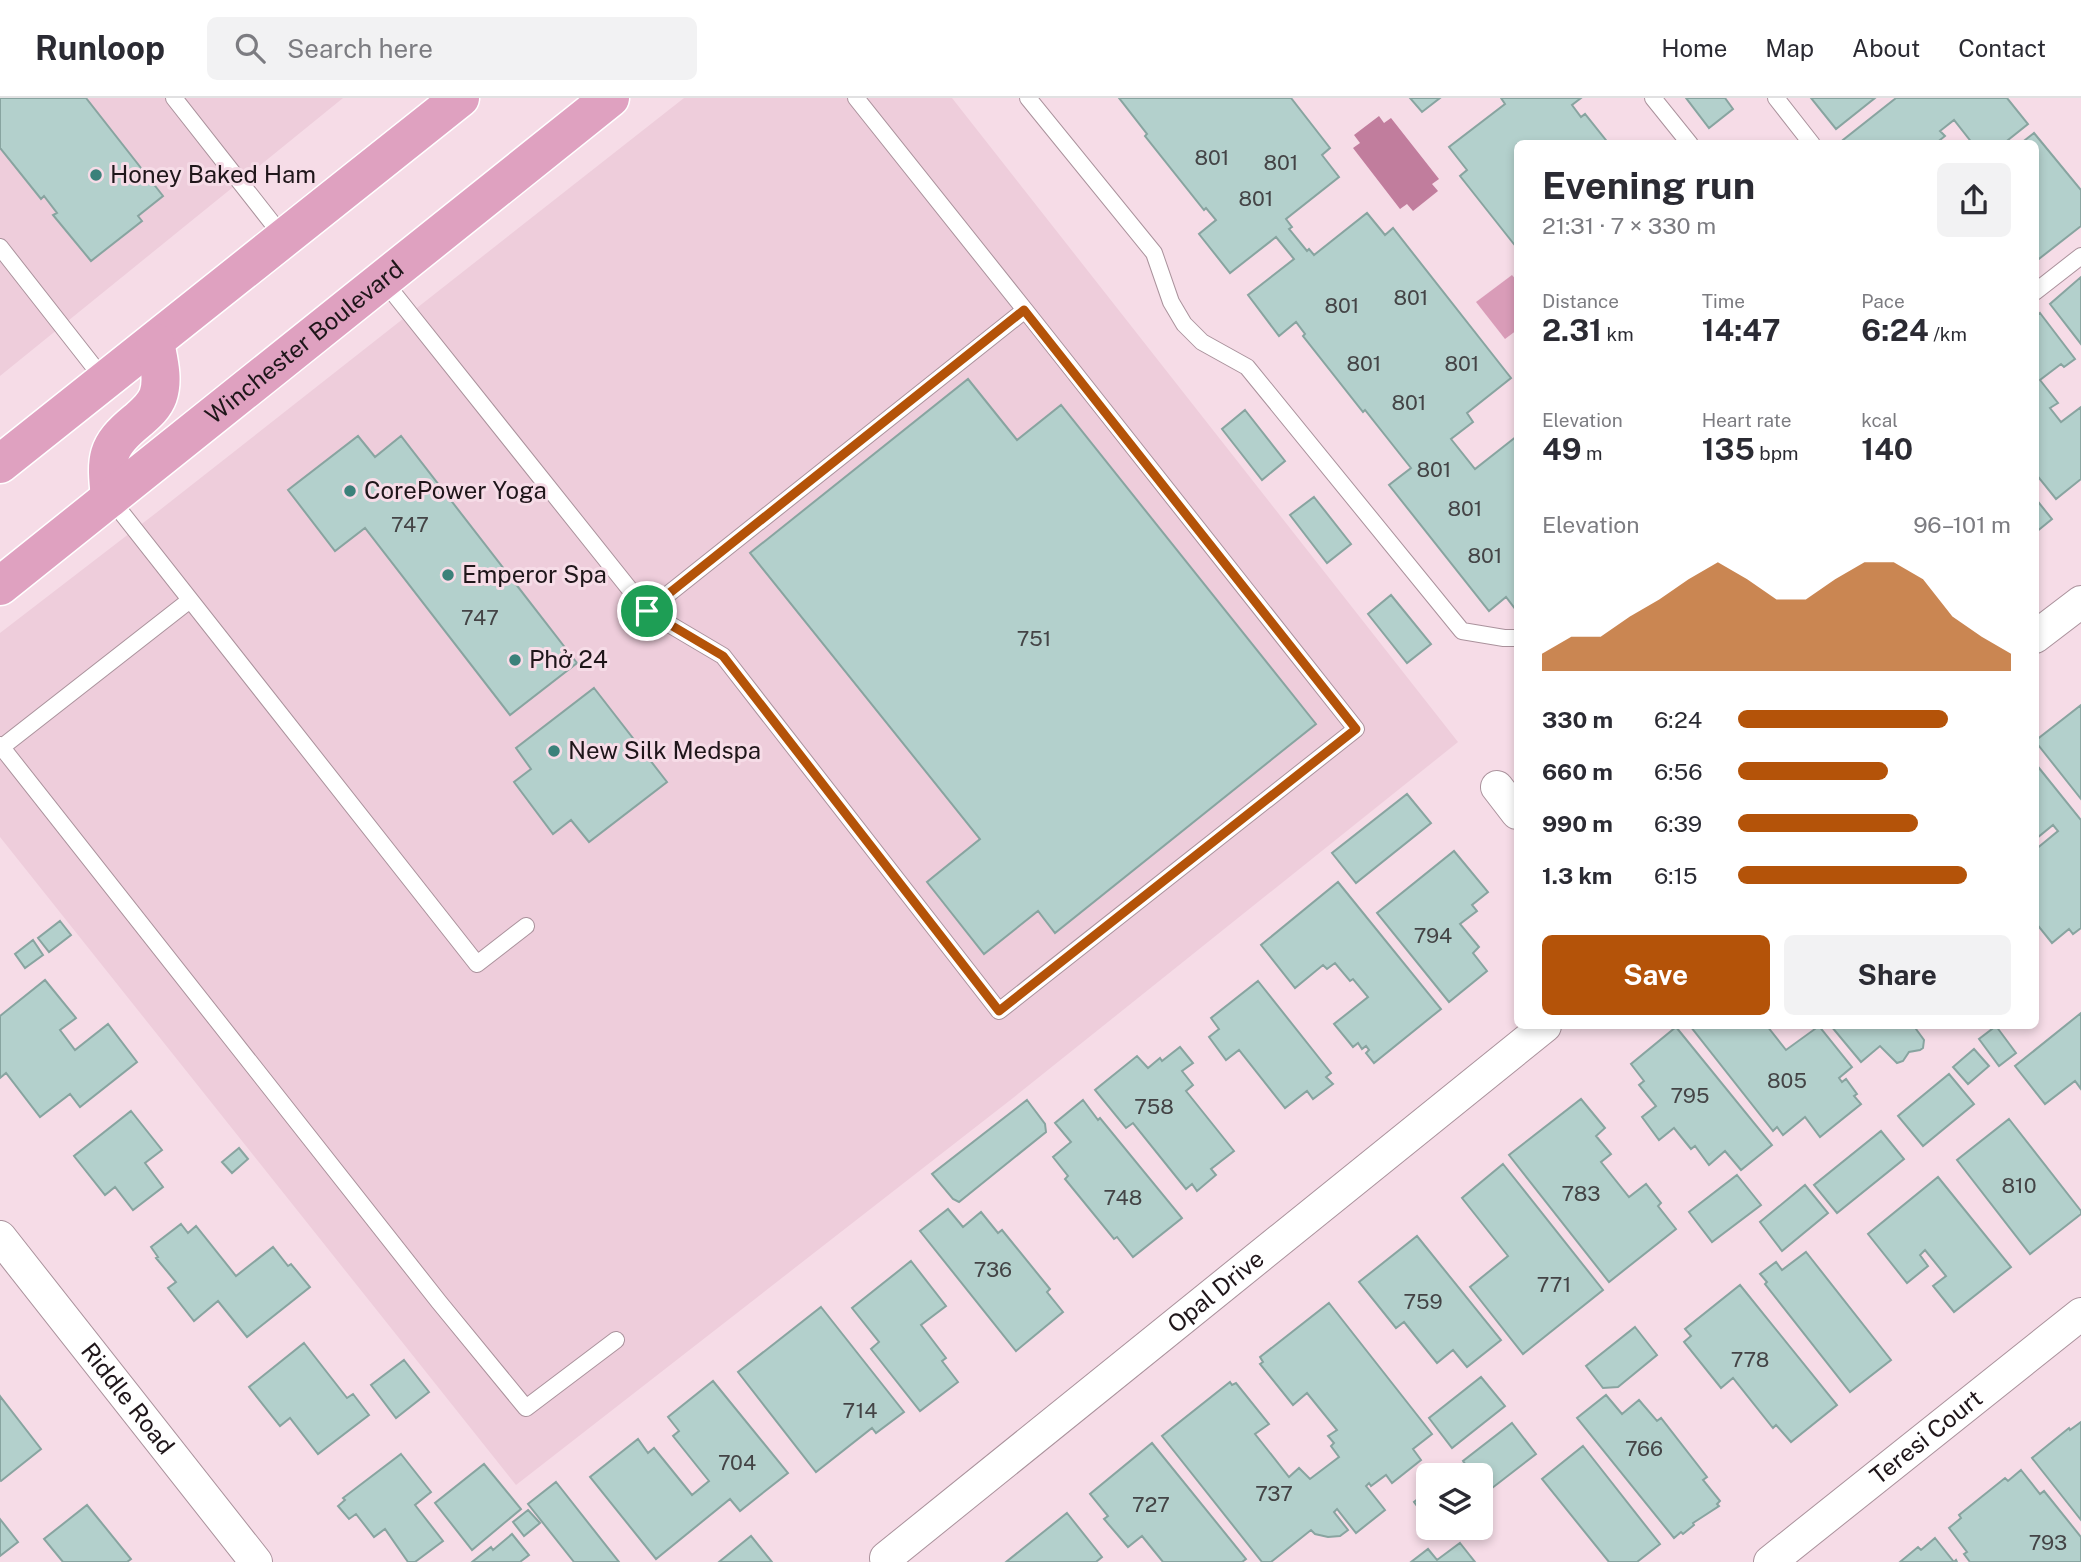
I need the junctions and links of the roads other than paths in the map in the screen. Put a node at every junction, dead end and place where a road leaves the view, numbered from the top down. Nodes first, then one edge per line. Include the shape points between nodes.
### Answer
1 (174, 98) edge
2 (460, 98) edge
3 (610, 98) edge
4 (856, 98) edge
5 (1028, 98) edge
6 (1653, 98) edge
7 (1776, 98) edge
8 (1687, 140) edge
9 (1809, 140) edge
10 (284, 238) junction
11 (0, 247) edge
12 (2081, 256) edge
13 (383, 280) junction
14 (2039, 289) edge
15 (1024, 310) junction
16 (155, 342) junction
17 (105, 381) junction
18 (0, 464) edge
19 (110, 498) junction
20 (0, 586) edge
21 (190, 600) junction
22 (2081, 602) edge
23 (647, 611) junction
24 (2039, 634) edge
25 (1514, 638) edge
26 (1, 746) edge
27 (1497, 787) dead end
28 (1514, 809) edge
29 (526, 926) dead end
30 (1541, 1029) edge
31 (0, 1237) edge
32 (2081, 1314) edge
33 (616, 1340) dead end
34 (888, 1560) edge
35 (256, 1562) edge
36 (1770, 1562) edge

1 - 10 lane
2 - 10 main road
3 - 13 main road, Winchester Boulevard
4 - 15 lane
5 - 25 lane via 1154,253 1184,324 1202,342 1247,367 1462,631
6 - 8 lane
7 - 9 lane
10 - 16 main road
11 - 17 lane
12 - 14 lane
13 - 19 main road, Winchester Boulevard
13 - 23 lane
15 - 23 lane
15 - 23 lane via 1356,729 999,1011 723,656
16 - 17 main road
16 - 19 main road via 161,376 158,396 118,437 109,453
17 - 18 main road
19 - 20 main road, Winchester Boulevard
19 - 21 lane
21 - 26 lane
21 - 29 lane via 477,964
22 - 24 street
26 - 33 lane via 526,1408
27 - 28 street
30 - 34 street, Opal Drive
31 - 35 street, Riddle Road
32 - 36 street, Teresi Court

